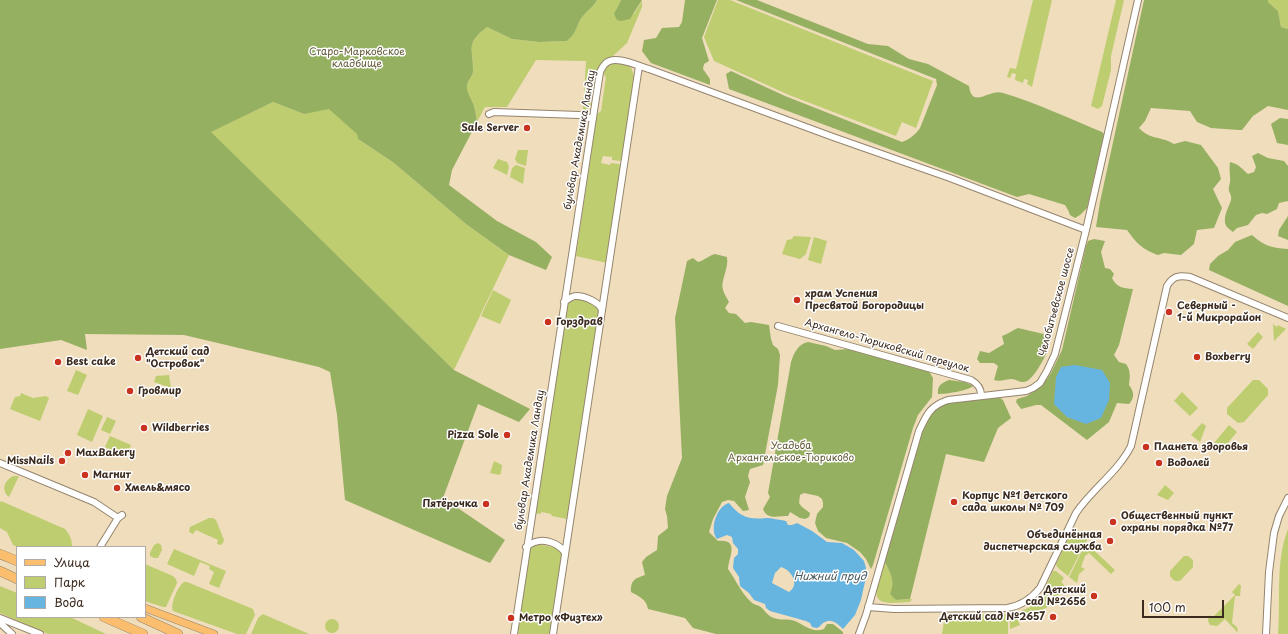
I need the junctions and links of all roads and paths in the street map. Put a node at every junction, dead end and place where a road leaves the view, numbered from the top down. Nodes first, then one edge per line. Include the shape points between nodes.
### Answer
1 (1138, 0) edge
2 (640, 66) junction
3 (489, 114) dead end
4 (593, 119) junction
5 (1086, 230) junction
6 (564, 302) junction
7 (602, 310) junction
8 (1288, 318) edge
9 (778, 326) dead end
10 (981, 395) junction
11 (0, 463) edge
12 (1288, 498) edge
13 (101, 546) edge
14 (526, 547) junction
15 (566, 552) junction
16 (0, 554) edge
17 (16, 561) edge
18 (0, 571) edge
19 (16, 579) edge
20 (868, 607) junction
21 (146, 608) edge
22 (0, 618) edge
23 (106, 618) edge
24 (143, 618) edge
25 (0, 623) edge
26 (12, 634) edge
27 (40, 634) edge
28 (142, 634) edge
29 (178, 634) edge
30 (214, 634) edge
31 (514, 634) edge
32 (553, 634) edge
33 (859, 634) edge
34 (1266, 634) edge

1 - 5 street, Челобитьевское шоссе
2 - 4 street, бульвар Академика Ландау via 619,60 605,63 600,72
2 - 5 street, бульвар Академика Ландау
2 - 7 street
3 - 4 street via 494,112 579,115
4 - 6 street, бульвар Академика Ландау
5 - 10 street, Челобитьевское шоссе via 1055,354 1040,383 1026,391
6 - 7 street via 572,297 581,296 596,303
6 - 14 street, бульвар Академика Ландау
7 - 15 street
8 - 20 street via 1190,277 1174,277 1167,286 1130,446 1122,460 1076,513 1040,588 1033,596 1018,606 1007,608
9 - 10 street, Архангело-Тюриковский переулок via 971,380 981,389
10 - 20 street, Челобитьевское шоссе via 939,403 925,418 919,430
11 - 13 street via 94,502 120,516
12 - 34 street via 1274,533
14 - 15 street via 539,541 558,545
14 - 31 street, бульвар Академика Ландау
15 - 32 street
16 - 17 highway
18 - 19 highway
20 - 33 street, Челобитьевское шоссе
21 - 30 main road
22 - 27 street
23 - 28 highway
24 - 29 highway
25 - 26 street

